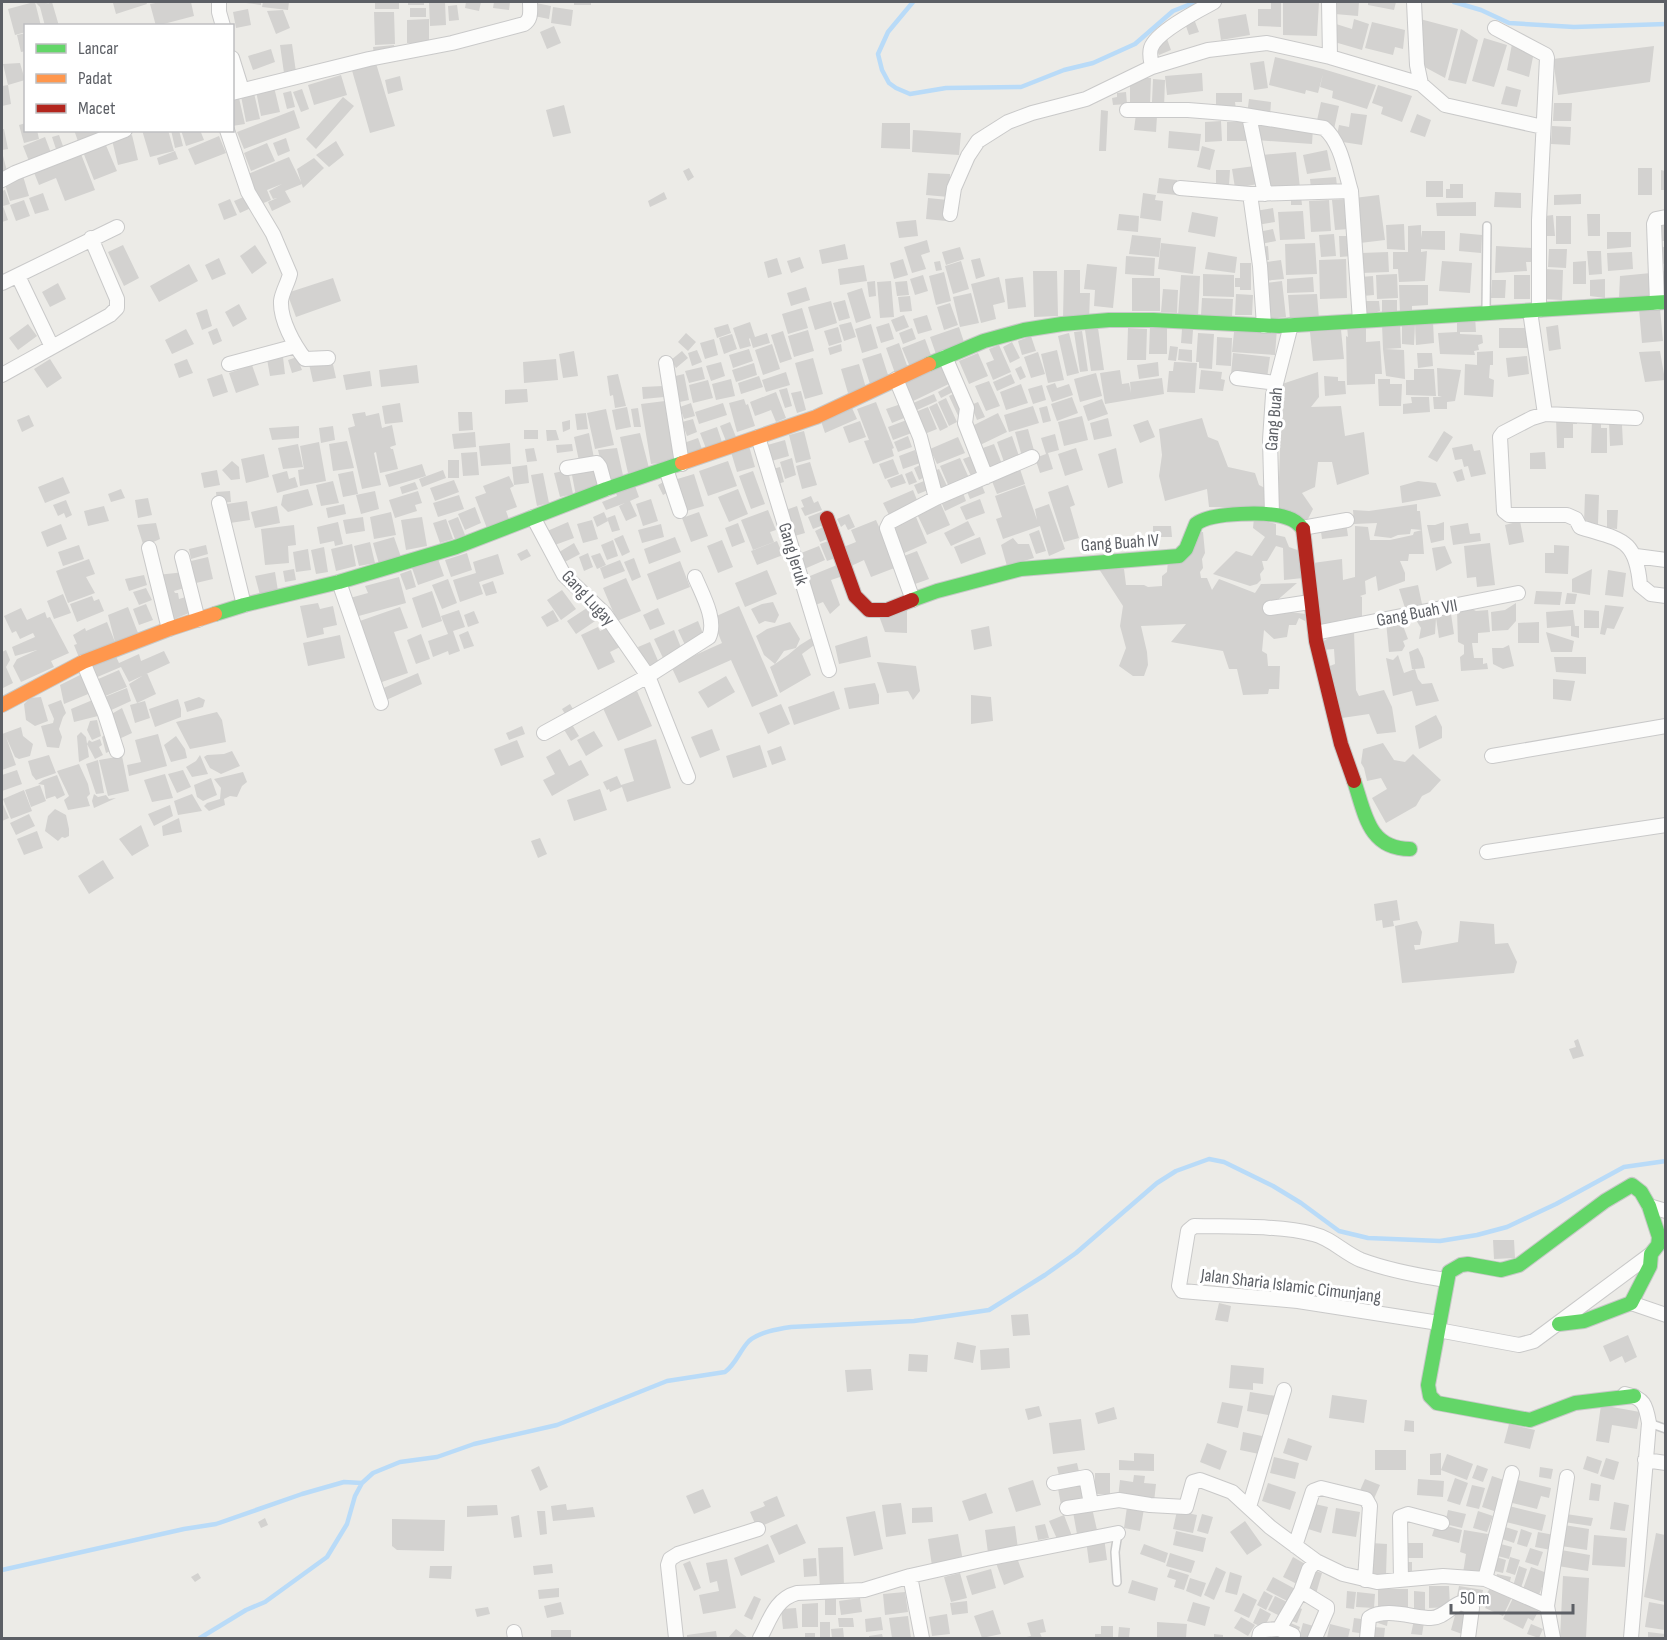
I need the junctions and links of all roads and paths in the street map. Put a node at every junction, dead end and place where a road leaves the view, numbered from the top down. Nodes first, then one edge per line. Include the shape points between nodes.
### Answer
1 (219, 2) edge
2 (530, 2) edge
3 (1214, 2) edge
4 (1329, 2) edge
5 (1414, 2) edge
6 (222, 24) edge
7 (1495, 28) dead end
8 (1330, 57) junction
9 (1152, 67) junction
10 (234, 72) edge
11 (1421, 84) junction
12 (237, 92) edge
13 (1127, 110) dead end
14 (1249, 116) junction
15 (1544, 127) junction
16 (120, 132) edge
17 (228, 132) edge
18 (2, 180) edge
19 (1180, 188) dead end
20 (1351, 191) junction
21 (1250, 194) junction
22 (1266, 194) junction
23 (950, 214) dead end
24 (1665, 217) edge
25 (1487, 226) dead end
26 (117, 227) dead end
27 (91, 238) junction
28 (18, 276) junction
29 (2, 283) edge
30 (1661, 303) edge
31 (1535, 310) junction
32 (1486, 313) junction
33 (1360, 321) junction
34 (1291, 325) junction
35 (1264, 326) junction
36 (296, 346) junction
37 (52, 347) junction
38 (945, 357) junction
39 (328, 358) dead end
40 (666, 363) dead end
41 (229, 364) dead end
42 (2, 375) edge
43 (1238, 378) dead end
44 (896, 379) junction
45 (1276, 383) junction
46 (1545, 414) junction
47 (1636, 418) dead end
48 (758, 437) junction
49 (1032, 457) dead end
50 (682, 464) junction
51 (567, 468) dead end
52 (666, 469) junction
53 (986, 477) junction
54 (606, 489) junction
55 (936, 498) junction
56 (219, 503) dead end
57 (680, 511) dead end
58 (1272, 514) junction
59 (533, 517) junction
60 (827, 518) dead end
61 (1347, 520) dead end
62 (1302, 528) junction
63 (149, 548) dead end
64 (1636, 556) junction
65 (182, 557) dead end
66 (1665, 560) edge
67 (695, 577) dead end
68 (339, 582) junction
69 (1518, 593) dead end
70 (1665, 596) edge
71 (913, 600) junction
72 (1310, 602) junction
73 (244, 605) junction
74 (1270, 608) dead end
75 (198, 620) junction
76 (169, 629) junction
77 (1316, 633) junction
78 (83, 662) junction
79 (829, 670) dead end
80 (648, 676) junction
81 (381, 703) dead end
82 (2, 705) edge
83 (1665, 726) edge
84 (544, 733) dead end
85 (117, 751) dead end
86 (1492, 756) dead end
87 (688, 777) dead end
88 (1665, 825) edge
89 (1410, 849) dead end
90 (1487, 852) dead end
91 (1649, 1206) junction
92 (1665, 1211) edge
93 (1651, 1254) junction
94 (1446, 1280) junction
95 (1631, 1303) junction
96 (1665, 1315) edge
97 (1559, 1324) junction
98 (1438, 1326) junction
99 (1284, 1390) dead end
100 (1648, 1423) junction
101 (1665, 1429) edge
102 (1645, 1460) junction
103 (1665, 1462) edge
104 (1512, 1473) dead end
105 (1567, 1477) dead end
106 (1054, 1483) dead end
107 (1091, 1504) junction
108 (1249, 1507) junction
109 (1067, 1508) dead end
110 (1443, 1523) dead end
111 (758, 1529) dead end
112 (1118, 1533) joint
113 (1295, 1546) junction
114 (1316, 1561) junction
115 (910, 1576) junction
116 (1401, 1580) junction
117 (1485, 1580) junction
118 (1365, 1581) junction
119 (1117, 1582) dead end
120 (1301, 1591) junction
121 (1547, 1606) junction
122 (1279, 1629) junction
123 (676, 1638) edge
124 (760, 1638) edge
125 (922, 1638) edge
126 (1259, 1638) edge
127 (1291, 1638) edge
128 (1315, 1638) edge
129 (1367, 1638) edge
130 (1468, 1638) edge
131 (1553, 1638) edge
132 (1631, 1638) edge

1 - 6 street
2 - 12 street via 531,15 524,24
3 - 9 street via 1156,39 1151,47
4 - 8 street
5 - 11 street
7 - 15 street via 1546,54
8 - 9 street via 1267,42 1208,50
8 - 11 street
9 - 23 street via 1086,99 1008,122 978,141 954,188
10 - 12 street
11 - 15 street via 1445,105
13 - 14 street
14 - 20 street via 1324,128 1337,147
14 - 22 street
15 - 31 street
16 - 18 street
17 - 36 street via 248,192 273,234 290,274 281,304
19 - 21 street
20 - 22 street
20 - 33 street
21 - 22 street
21 - 35 street
24 - 30 street via 1656,219 1654,224
25 - 32 lane
26 - 27 street
27 - 28 street
27 - 37 street via 117,299 117,308
28 - 29 street
28 - 37 street
30 - 31 street
31 - 32 street
31 - 46 street
32 - 33 street
33 - 34 street
34 - 35 street
34 - 45 street, Gang Buah
35 - 38 street via 1153,320 1062,324 1024,330
36 - 39 street via 307,360
36 - 41 street
37 - 42 street
38 - 44 street
38 - 53 street via 967,408 965,423
40 - 50 street
43 - 45 street
44 - 48 street via 816,417
44 - 55 street via 920,437
45 - 58 street, Gang Buah via 1270,440
46 - 47 street
46 - 64 street via 1500,437 1504,511 1509,515 1568,515 1580,527 1630,546
48 - 50 street
48 - 79 street, Gang Jeruk
49 - 53 street
50 - 52 street
51 - 54 street via 597,463
52 - 54 street
52 - 57 street
53 - 55 street
54 - 59 street
55 - 71 street via 890,522 887,528
56 - 73 street
58 - 62 street
58 - 71 street, Gang Buah IV via 1200,521 1191,531 1186,551 1179,556 1021,569
59 - 68 street via 456,547
59 - 80 street, Gang Lugay via 564,575 605,614
60 - 71 street via 855,596 863,607 887,610
61 - 62 street
62 - 72 street
63 - 76 street
64 - 66 street
64 - 70 street via 1640,585 1651,594
65 - 75 street
67 - 80 street via 711,621 711,634
68 - 73 street
68 - 81 street
69 - 77 street, Gang Buah VII
72 - 74 street
72 - 77 street
73 - 75 street
75 - 76 street
76 - 78 street
77 - 89 street via 1341,744 1372,832 1384,844
78 - 82 street
78 - 85 street
80 - 84 street
80 - 87 street, Gang Lugay
83 - 86 street
88 - 90 street
91 - 92 street
91 - 93 street via 1659,1237
91 - 94 street via 1636,1188 1628,1186 1519,1265 1501,1270 1461,1265 1449,1272
93 - 95 street via 1650,1266
93 - 97 street, Jalan Sharia Islamic Cimunjang
94 - 98 street
94 - 98 street, Jalan Sharia Islamic Cimunjang via 1361,1260 1330,1240 1292,1230 1194,1226 1188,1231 1179,1286 1182,1291 1298,1301
95 - 96 street
95 - 97 street, Jalan Sharia Islamic Cimunjang via 1584,1321
97 - 98 street, Jalan Sharia Islamic Cimunjang via 1534,1341 1520,1345
98 - 100 street via 1428,1385 1430,1396 1437,1403 1530,1420 1575,1402 1634,1396 1646,1405
99 - 108 street
100 - 101 lane
100 - 102 street
102 - 103 street
102 - 132 street
104 - 117 street
105 - 121 street
106 - 107 street via 1086,1477
107 - 108 street via 1119,1500 1186,1507 1193,1482 1200,1480 1232,1492
107 - 109 street
108 - 113 street
110 - 116 street via 1408,1514 1400,1517
111 - 123 street via 670,1559
112 - 115 street
112 - 119 lane
113 - 114 street
113 - 118 street via 1313,1491 1321,1488 1366,1500 1370,1506
114 - 118 street
114 - 120 street
115 - 124 street via 864,1590 788,1595 781,1600
115 - 125 street
116 - 117 street via 1443,1576
116 - 118 street
117 - 121 street
120 - 122 street
120 - 128 street via 1327,1606
121 - 131 street
122 - 126 street via 1265,1630
122 - 127 street via 1293,1635
129 - 130 street via 1370,1618 1375,1615 1433,1618 1461,1603 1473,1608

